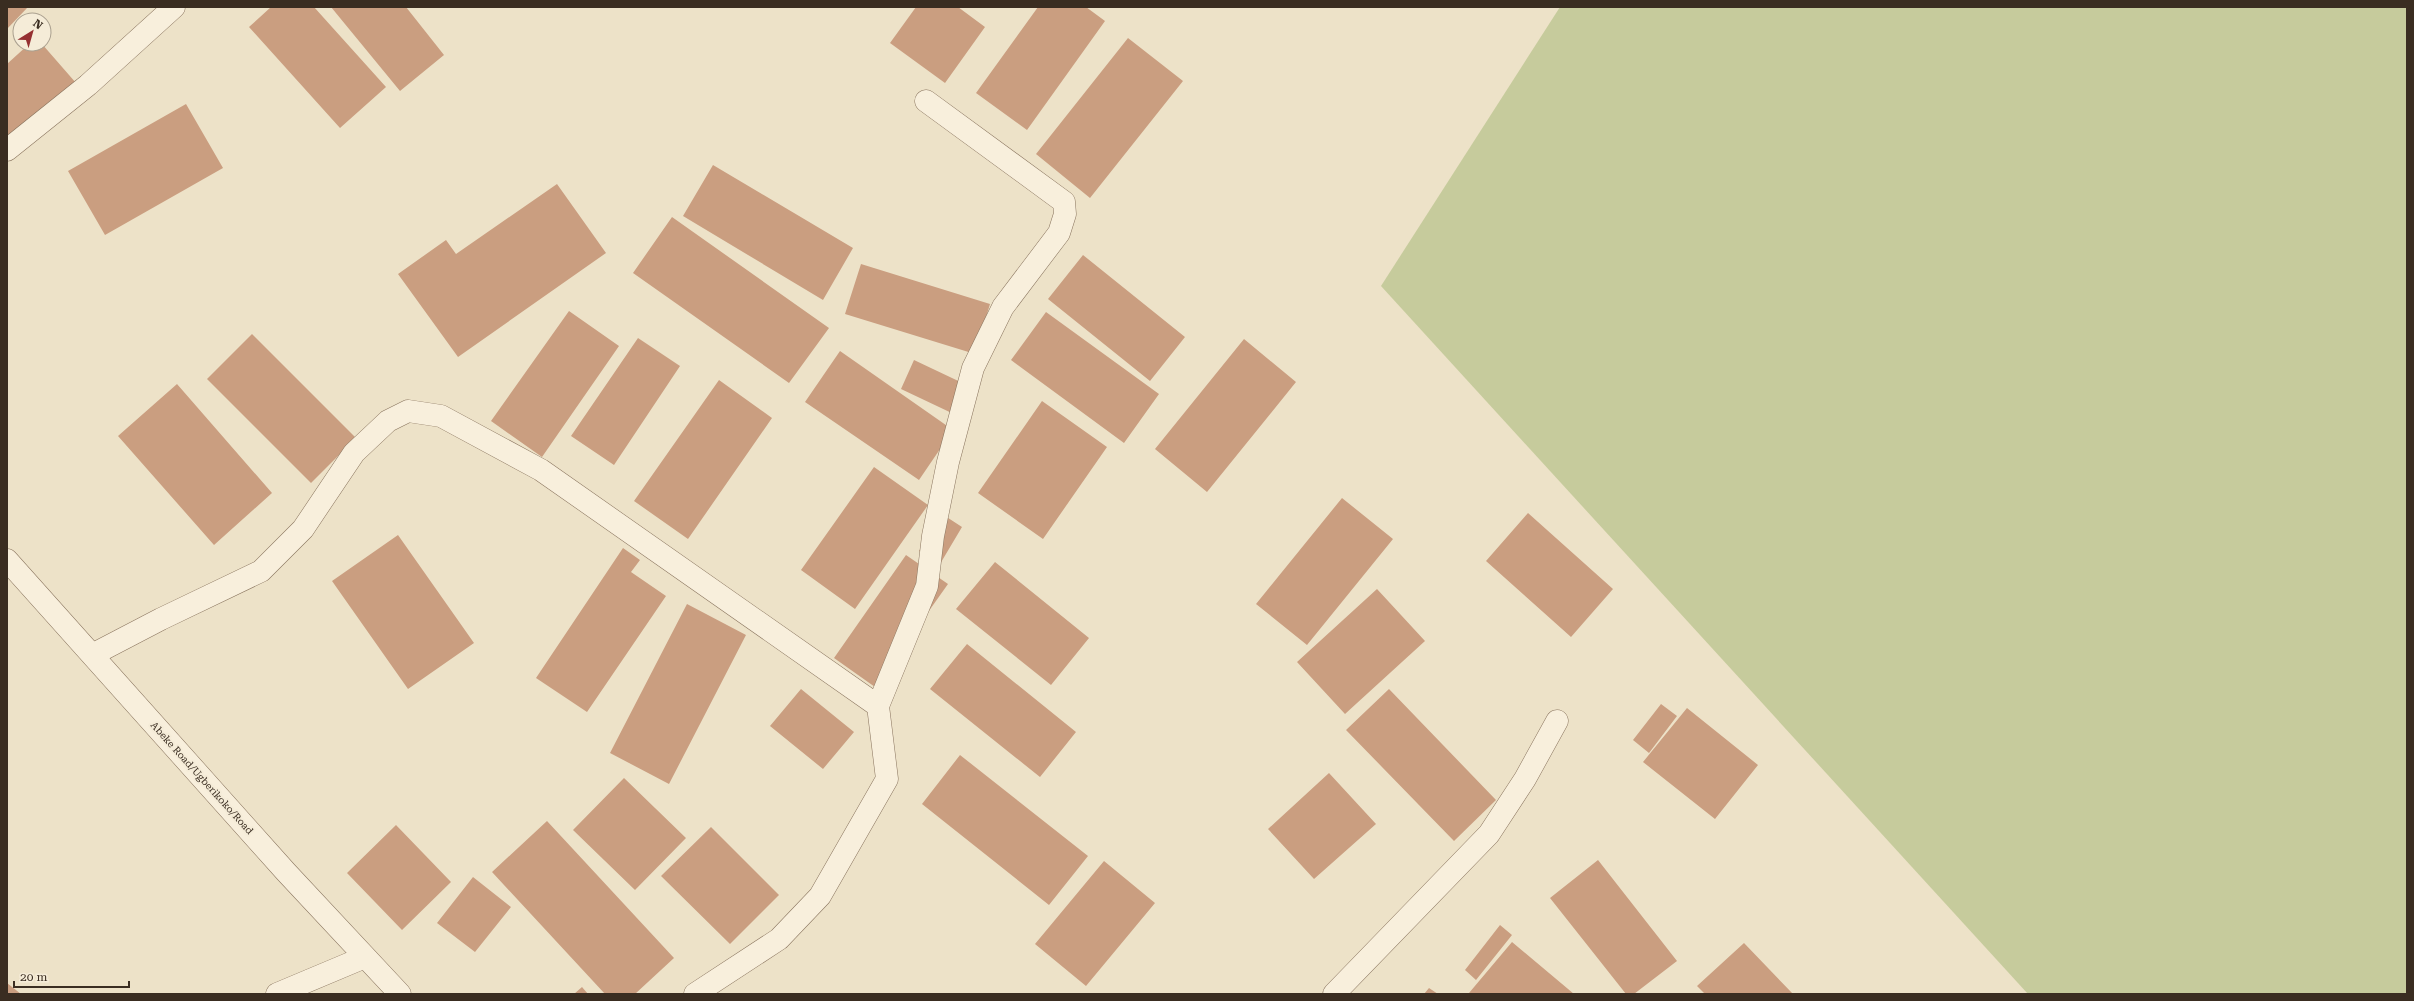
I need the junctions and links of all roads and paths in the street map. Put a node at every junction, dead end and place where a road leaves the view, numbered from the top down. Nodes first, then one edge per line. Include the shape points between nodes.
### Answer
1 (174, 7) edge
2 (926, 101) dead end
3 (7, 150) edge
4 (7, 560) edge
5 (92, 654) junction
6 (878, 706) junction
7 (1557, 721) dead end
8 (365, 957) junction
9 (277, 994) edge
10 (400, 994) edge
11 (695, 994) edge
12 (1334, 994) edge

1 - 3 street via 88,85
2 - 6 street via 1064,202 1065,214 1059,233 1003,307 973,368 948,462 933,536 927,586
4 - 5 street, Abeke Road/Ugberikoko/Road
5 - 6 street via 261,571 303,529 354,453 388,421 408,411 441,416 540,470
5 - 8 street, Abeke Road/Ugberikoko/Road
6 - 11 street via 888,779 820,896 779,938
7 - 12 street via 1525,779 1489,834
8 - 9 street
8 - 10 street, Abeke Road/Ugberikoko/Road

